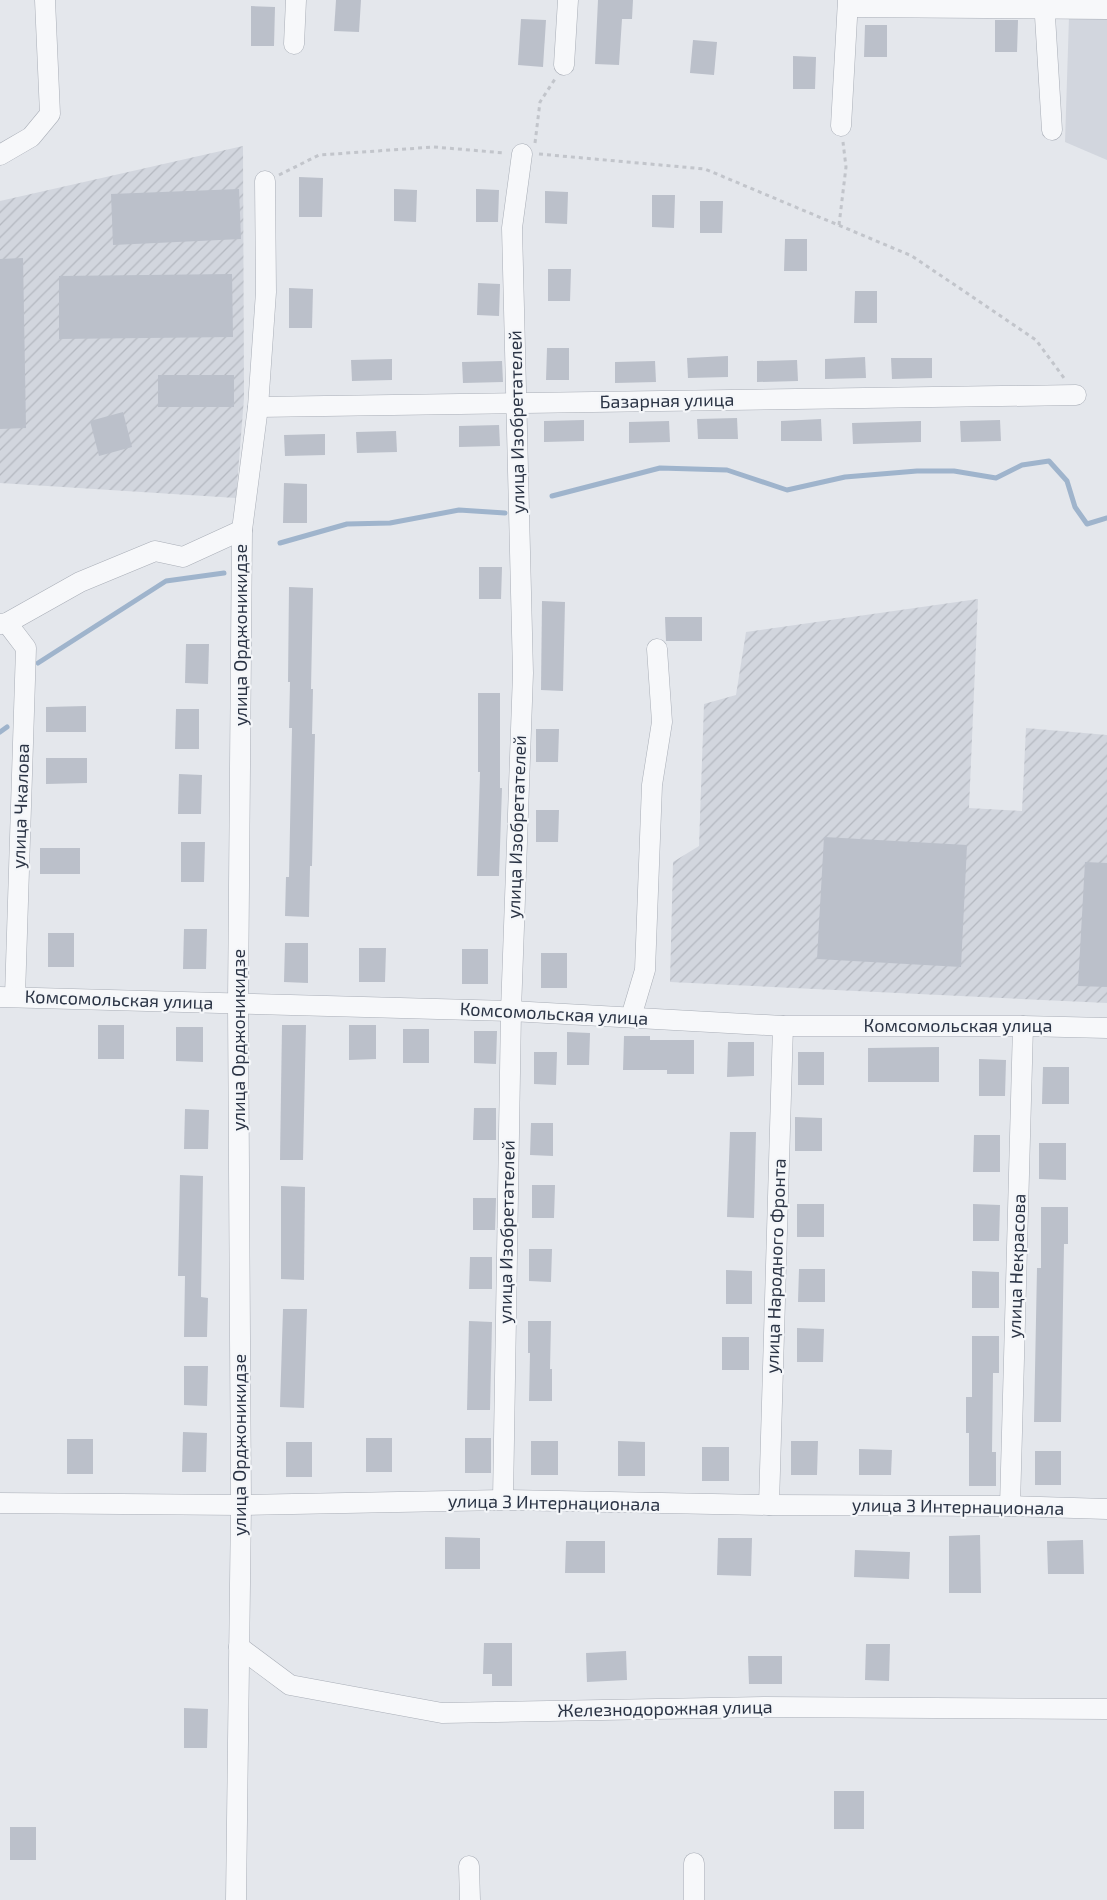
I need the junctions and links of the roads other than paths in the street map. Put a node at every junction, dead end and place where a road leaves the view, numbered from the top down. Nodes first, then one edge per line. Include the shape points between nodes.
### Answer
1 (45, 0) edge
2 (296, 0) edge
3 (568, 0) edge
4 (848, 4) edge
5 (1044, 4) edge
6 (1107, 9) edge
7 (294, 44) dead end
8 (564, 65) road end
9 (841, 126) road end
10 (1052, 130) dead end
11 (527, 154) road end
12 (0, 155) edge
13 (265, 181) road end
14 (1076, 395) road end
15 (516, 403) junction
16 (258, 407) junction
17 (242, 530) junction
18 (4, 623) edge
19 (657, 649) dead end
20 (8, 997) edge
21 (238, 1004) junction
22 (511, 1011) junction
23 (631, 1017) junction
24 (783, 1026) junction
25 (1024, 1026) junction
26 (1107, 1028) edge
27 (503, 1500) junction
28 (0, 1503) edge
29 (241, 1505) junction
30 (769, 1506) junction
31 (1010, 1506) junction
32 (1107, 1509) edge
33 (239, 1647) junction
34 (1107, 1710) edge
35 (694, 1863) dead end
36 (469, 1866) dead end
37 (236, 1900) edge
38 (470, 1900) edge
39 (694, 1900) edge

1 - 12 street via 50,114 31,137
2 - 7 street
3 - 8 street
4 - 5 street
4 - 9 street
5 - 6 street
5 - 10 street
11 - 15 street, улица Изобретателей via 512,228
13 - 16 street, улица Орджоникидзе via 266,292
14 - 15 street, Базарная улица
15 - 16 street, Базарная улица
15 - 22 street, улица Изобретателей via 523,673
16 - 17 street, улица Орджоникидзе
17 - 18 street via 184,557 155,551 80,582
17 - 21 street, улица Орджоникидзе
18 - 20 street, улица Чкалова via 26,648
19 - 23 street via 662,722 652,785 645,970
20 - 21 street, Комсомольская улица
21 - 22 street, Комсомольская улица
21 - 29 street, улица Орджоникидзе
22 - 23 street, Комсомольская улица
22 - 27 street, улица Изобретателей
23 - 24 street, Комсомольская улица
24 - 25 street, Комсомольская улица
24 - 30 street, улица Народного Фронта
25 - 26 street, Комсомольская улица
25 - 31 street, улица Некрасова
27 - 29 street, улица 3 Интернационала
27 - 30 street, улица 3 Интернационала
28 - 29 street, улица 3 Интернационала
29 - 33 street, улица Орджоникидзе
30 - 31 street, улица 3 Интернационала
31 - 32 street, улица 3 Интернационала
33 - 34 street, Железнодорожная улица via 290,1685 442,1712 764,1707
33 - 37 street, улица Орджоникидзе
35 - 39 street
36 - 38 street

